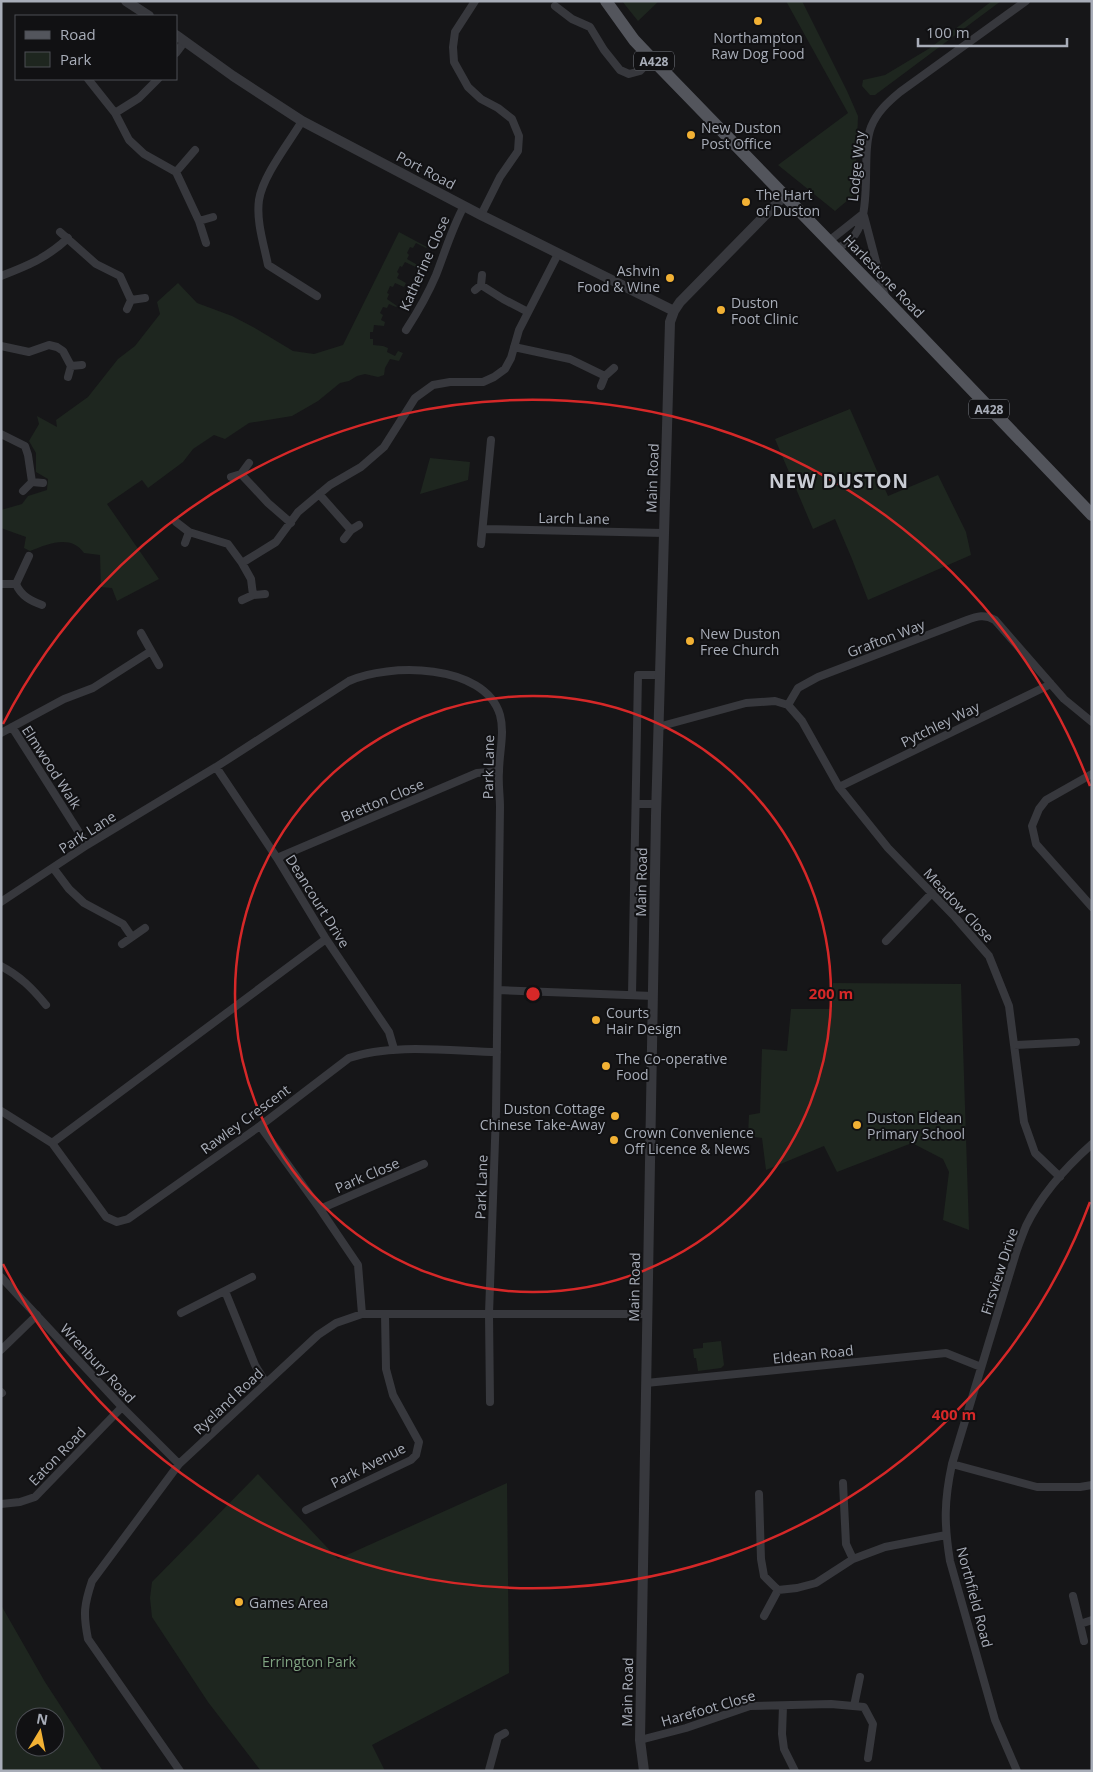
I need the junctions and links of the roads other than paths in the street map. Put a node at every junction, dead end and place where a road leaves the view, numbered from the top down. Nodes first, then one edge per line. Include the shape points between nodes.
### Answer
1 (126, 1) edge
2 (475, 1) edge
3 (606, 1) edge
4 (1026, 1) edge
5 (555, 6) dead end
6 (147, 15) edge
7 (181, 38) edge
8 (652, 60) junction
9 (89, 80) edge
10 (157, 80) edge
11 (115, 113) junction
12 (302, 121) junction
13 (195, 150) dead end
14 (176, 172) junction
15 (784, 196) junction
16 (464, 206) junction
17 (864, 214) junction
18 (481, 215) junction
19 (213, 217) dead end
20 (199, 221) junction
21 (60, 232) dead end
22 (68, 238) junction
23 (206, 243) dead end
24 (832, 245) junction
25 (558, 254) junction
26 (482, 275) dead end
27 (1, 276) edge
28 (317, 296) dead end
29 (145, 298) dead end
30 (131, 300) junction
31 (887, 301) junction
32 (127, 309) dead end
33 (674, 311) junction
34 (528, 312) junction
35 (406, 330) dead end
36 (1, 346) edge
37 (514, 347) junction
38 (82, 365) dead end
39 (71, 366) junction
40 (614, 368) dead end
41 (604, 376) junction
42 (68, 377) dead end
43 (601, 386) dead end
44 (1, 434) edge
45 (492, 440) dead end
46 (249, 463) dead end
47 (241, 474) junction
48 (231, 477) dead end
49 (32, 482) junction
50 (43, 483) dead end
51 (23, 491) dead end
52 (319, 494) junction
53 (1092, 516) edge
54 (176, 522) dead end
55 (291, 523) junction
56 (359, 525) dead end
57 (483, 528) junction
58 (351, 530) junction
59 (189, 532) junction
60 (664, 533) junction
61 (344, 539) dead end
62 (185, 544) dead end
63 (481, 544) dead end
64 (29, 556) dead end
65 (242, 563) junction
66 (1, 584) edge
67 (16, 584) junction
68 (265, 594) dead end
69 (253, 595) junction
70 (242, 600) dead end
71 (42, 605) dead end
72 (141, 633) dead end
73 (151, 651) junction
74 (159, 665) dead end
75 (659, 676) junction
76 (1051, 684) junction
77 (788, 704) junction
78 (1092, 722) edge
79 (12, 727) junction
80 (658, 727) junction
81 (1, 733) edge
82 (216, 767) junction
83 (498, 771) junction
84 (1092, 774) edge
85 (839, 787) junction
86 (636, 804) junction
87 (656, 804) junction
88 (87, 845) junction
89 (277, 858) junction
90 (54, 869) junction
91 (932, 893) junction
92 (1, 902) edge
93 (1092, 907) edge
94 (145, 928) dead end
95 (132, 936) junction
96 (326, 939) junction
97 (886, 941) dead end
98 (122, 944) dead end
99 (1, 966) edge
100 (498, 990) junction
101 (632, 995) junction
102 (653, 996) junction
103 (46, 1005) dead end
104 (1076, 1042) dead end
105 (1014, 1044) junction
106 (394, 1049) junction
107 (497, 1052) junction
108 (1, 1111) edge
109 (260, 1126) junction
110 (52, 1143) junction
111 (1092, 1144) edge
112 (424, 1164) dead end
113 (1060, 1177) junction
114 (320, 1209) junction
115 (1, 1277) edge
116 (252, 1277) dead end
117 (225, 1291) junction
118 (181, 1313) dead end
119 (362, 1314) junction
120 (385, 1314) junction
121 (489, 1314) junction
122 (647, 1314) junction
123 (37, 1316) junction
124 (1, 1350) edge
125 (981, 1367) junction
126 (266, 1383) junction
127 (646, 1383) junction
128 (490, 1402) dead end
129 (122, 1407) junction
130 (179, 1464) junction
131 (952, 1464) junction
132 (843, 1482) dead end
133 (1092, 1485) edge
134 (759, 1494) dead end
135 (1, 1504) edge
136 (306, 1510) dead end
137 (946, 1535) junction
138 (853, 1559) junction
139 (778, 1590) junction
140 (1073, 1596) dead end
141 (764, 1616) dead end
142 (1092, 1620) edge
143 (1080, 1624) junction
144 (1084, 1641) dead end
145 (860, 1677) dead end
146 (783, 1706) junction
147 (854, 1706) junction
148 (505, 1733) dead end
149 (640, 1740) junction
150 (868, 1758) dead end
151 (487, 1770) edge
152 (180, 1771) edge
153 (644, 1771) edge
154 (795, 1771) edge
155 (1017, 1771) edge

1 - 6 street
2 - 18 street via 455,32 454,62 468,87 512,119 519,136 518,151 500,177
3 - 8 main road, Harlestone Road / A428
4 - 17 street, Lodge Way via 884,106 876,117 868,140
5 - 8 street via 590,27 620,70 629,74 640,71
7 - 12 street, Port Road
8 - 15 main road, Harlestone Road / A428
9 - 11 street
10 - 11 street via 139,98
11 - 14 street via 129,140 144,154
12 - 16 street, Port Road
12 - 28 street via 262,189 260,232 268,265
13 - 14 street
14 - 20 street
15 - 24 main road, Harlestone Road / A428
15 - 33 street
16 - 18 street, Port Road
16 - 35 street, Katherine Close via 452,228 435,277
17 - 24 street, Lodge Way
17 - 24 street via 860,227 843,246
17 - 31 street
18 - 25 street, Port Road
19 - 20 street
20 - 23 street
21 - 22 street
22 - 27 street via 36,262
22 - 30 street via 96,264 120,276
24 - 31 main road, Harlestone Road / A428
25 - 33 street, Port Road
25 - 34 street
26 - 34 street via 478,287
29 - 30 street
30 - 32 street
31 - 53 main road, Harlestone Road / A428
33 - 60 street, Main Road via 669,339
34 - 37 street
36 - 39 street via 29,352 49,345 57,347 64,351
37 - 41 street via 570,359
37 - 52 street via 505,369 494,377 483,382 433,385 420,394 378,454
38 - 39 street
39 - 42 street
40 - 41 street
41 - 43 street
44 - 49 street via 25,446
45 - 57 street
46 - 47 street
47 - 48 street
47 - 55 street
49 - 50 street
49 - 51 street
52 - 55 street via 298,512
52 - 58 street
54 - 59 street
55 - 65 street via 276,542
56 - 58 street
57 - 60 street, Larch Lane
57 - 63 street
58 - 61 street
59 - 62 street
59 - 65 street via 228,544
60 - 75 street, Main Road
64 - 67 street
65 - 69 street via 251,579
66 - 67 street
67 - 71 street via 25,596
68 - 69 street
69 - 70 street
72 - 73 street
73 - 74 street
73 - 79 street via 93,688 64,699
75 - 80 street, Main Road
75 - 86 street, Main Road via 638,675
76 - 77 street, Grafton Way via 995,620 978,616 818,678 798,688
76 - 78 street, Grafton Way
76 - 85 street, Pytchley Way
77 - 80 street via 775,701 746,704
77 - 85 street, Meadow Close via 802,721
79 - 81 street
79 - 88 street, Elmwood Walk
80 - 87 street, Main Road
82 - 83 street, Park Lane via 349,681 358,677 425,670 468,681 490,697 498,708 502,735
82 - 88 street, Park Lane
82 - 89 street, Deancourt Drive
83 - 89 street, Bretton Close via 477,773
83 - 100 street, Park Lane
84 - 93 street via 1046,800 1032,826 1036,844
85 - 91 street, Meadow Close via 888,848
86 - 87 street
86 - 101 street, Main Road
87 - 102 street, Main Road
88 - 90 street, Park Lane
89 - 96 street, Deancourt Drive
90 - 92 street, Park Lane
90 - 95 street via 84,903 123,924
91 - 97 street
91 - 105 street, Meadow Close via 990,956 1010,1006
94 - 95 street
95 - 98 street
96 - 106 street, Deancourt Drive via 389,1032
96 - 110 street
99 - 103 street via 30,985
100 - 101 street
100 - 107 street, Park Lane
101 - 102 street
102 - 122 street, Main Road
104 - 105 street
105 - 113 street, Meadow Close via 1024,1122 1034,1153
106 - 107 street, Rawley Crescent
106 - 109 street, Rawley Crescent via 364,1052 349,1058
107 - 121 street, Park Lane
108 - 110 street, Rawley Crescent
109 - 110 street, Rawley Crescent via 128,1219 117,1222 103,1213
109 - 114 street
111 - 113 street, Firsview Drive
112 - 114 street, Park Close
113 - 125 street, Firsview Drive via 1040,1202 1023,1234
114 - 119 street via 358,1265
115 - 123 street, Wrenbury Road
116 - 117 street
117 - 118 street
117 - 126 street via 254,1365
119 - 120 street, Ryeland Road
119 - 126 street, Ryeland Road via 336,1323
120 - 121 street, Ryeland Road
120 - 136 street, Park Avenue via 386,1369 393,1395 419,1442 418,1449 411,1460
121 - 122 street, Ryeland Road
121 - 128 street, Park Lane
122 - 127 street, Main Road
123 - 124 street
123 - 129 street, Wrenbury Road
125 - 127 street, Eldean Road via 946,1353
125 - 131 street, Northfield Road
126 - 130 street, Ryeland Road
127 - 149 street, Main Road
129 - 130 street, Wrenbury Road
129 - 135 street, Eaton Road via 36,1497
130 - 152 street, Ryeland Road via 92,1581 85,1602 84,1620 88,1639
131 - 133 street via 1038,1487
131 - 137 street, Northfield Road via 945,1508
132 - 138 street via 846,1544
134 - 139 street via 764,1576
137 - 138 street via 885,1547
137 - 155 street, Northfield Road via 950,1561 996,1720
138 - 139 street via 816,1583
139 - 141 street
140 - 143 street
142 - 143 street
143 - 144 street
145 - 147 street
146 - 147 street, Harefoot Close
146 - 149 street, Harefoot Close via 750,1706
146 - 154 street via 784,1748
147 - 150 street via 864,1707 873,1724
148 - 151 street via 498,1736
149 - 153 street, Main Road

